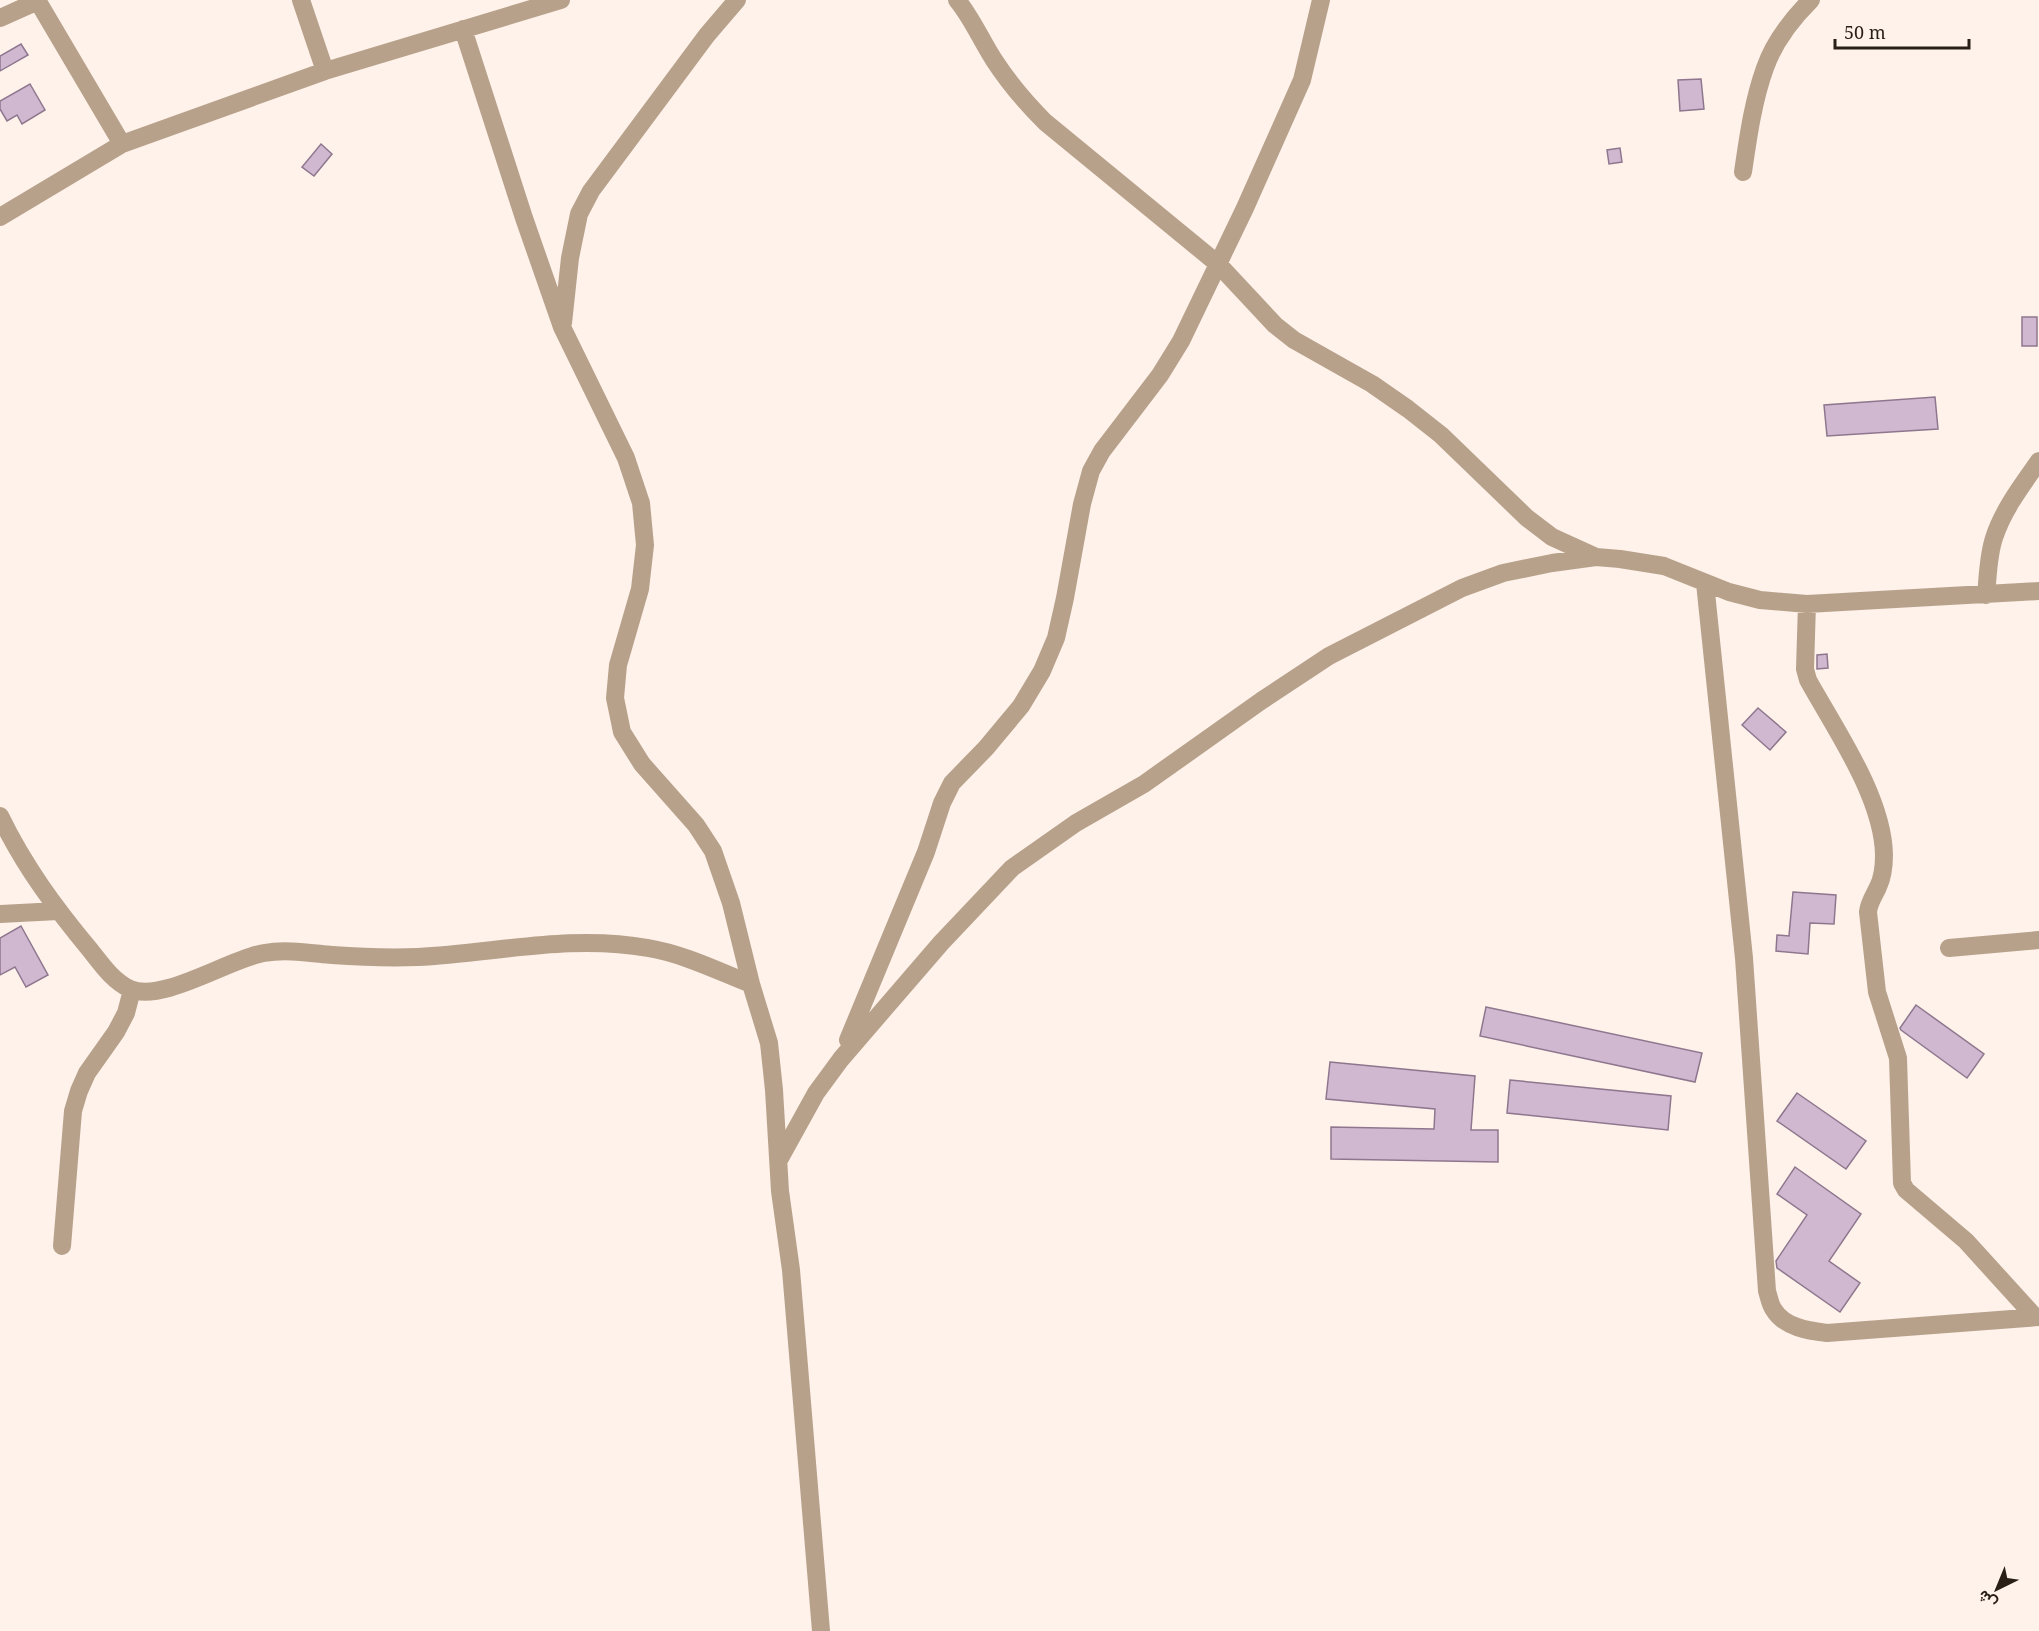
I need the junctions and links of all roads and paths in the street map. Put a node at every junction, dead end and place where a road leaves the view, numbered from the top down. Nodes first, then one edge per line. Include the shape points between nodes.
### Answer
1 (301, 0) edge
2 (561, 0) edge
3 (737, 0) edge
4 (957, 0) edge
5 (1321, 0) edge
6 (1811, 0) edge
7 (37, 1) edge
8 (0, 18) edge
9 (463, 28) junction
10 (326, 71) junction
11 (122, 144) junction
12 (1743, 172) dead end
13 (0, 217) edge
14 (1218, 264) junction
15 (562, 327) junction
16 (2039, 461) edge
17 (1596, 557) junction
18 (1705, 583) junction
19 (2039, 591) edge
20 (1986, 595) junction
21 (1807, 604) junction
22 (0, 816) edge
23 (58, 911) junction
24 (0, 914) edge
25 (2039, 940) edge
26 (1949, 948) dead end
27 (751, 984) junction
28 (132, 990) junction
29 (841, 1059) junction
30 (779, 1160) junction
31 (62, 1246) dead end
32 (2037, 1317) edge
33 (821, 1631) edge

1 - 10 street
2 - 9 street
3 - 15 street via 591,191 579,214 574,236
4 - 14 street via 994,60 1045,122
5 - 14 street via 1302,80
6 - 12 street via 1782,34 1765,68
7 - 8 street
7 - 11 street
9 - 10 street
9 - 15 street
10 - 11 street
11 - 13 street
14 - 17 street via 1294,340 1408,409 1441,435 1527,518 1552,537
14 - 29 street via 1181,341 1160,375 1101,451 1091,471 1056,638 1042,671 1021,706 952,783
15 - 27 street via 626,458 641,503 645,545 641,578 618,664 615,698 622,732 642,764 710,845 731,903
16 - 20 street via 2008,506 1994,538
17 - 18 street via 1664,566
17 - 29 street via 1503,573 1429,604 1329,656 1144,784 1076,823 1012,868
18 - 21 street via 1760,600
18 - 32 street via 1744,958 1767,1291 1773,1309 1784,1321 1827,1333
19 - 20 street
20 - 21 street
21 - 32 street via 1808,680 1847,749 1876,815 1882,839 1882,874 1868,912 1877,992 1898,1058 1902,1184 1966,1241
22 - 23 street
23 - 24 street
23 - 28 street via 114,979
25 - 26 street
27 - 28 street via 650,948 568,942 418,957 263,953 188,982 154,991
27 - 30 street via 770,1043
28 - 31 street via 126,1013 87,1073 73,1111
29 - 30 street via 816,1093
30 - 33 street

